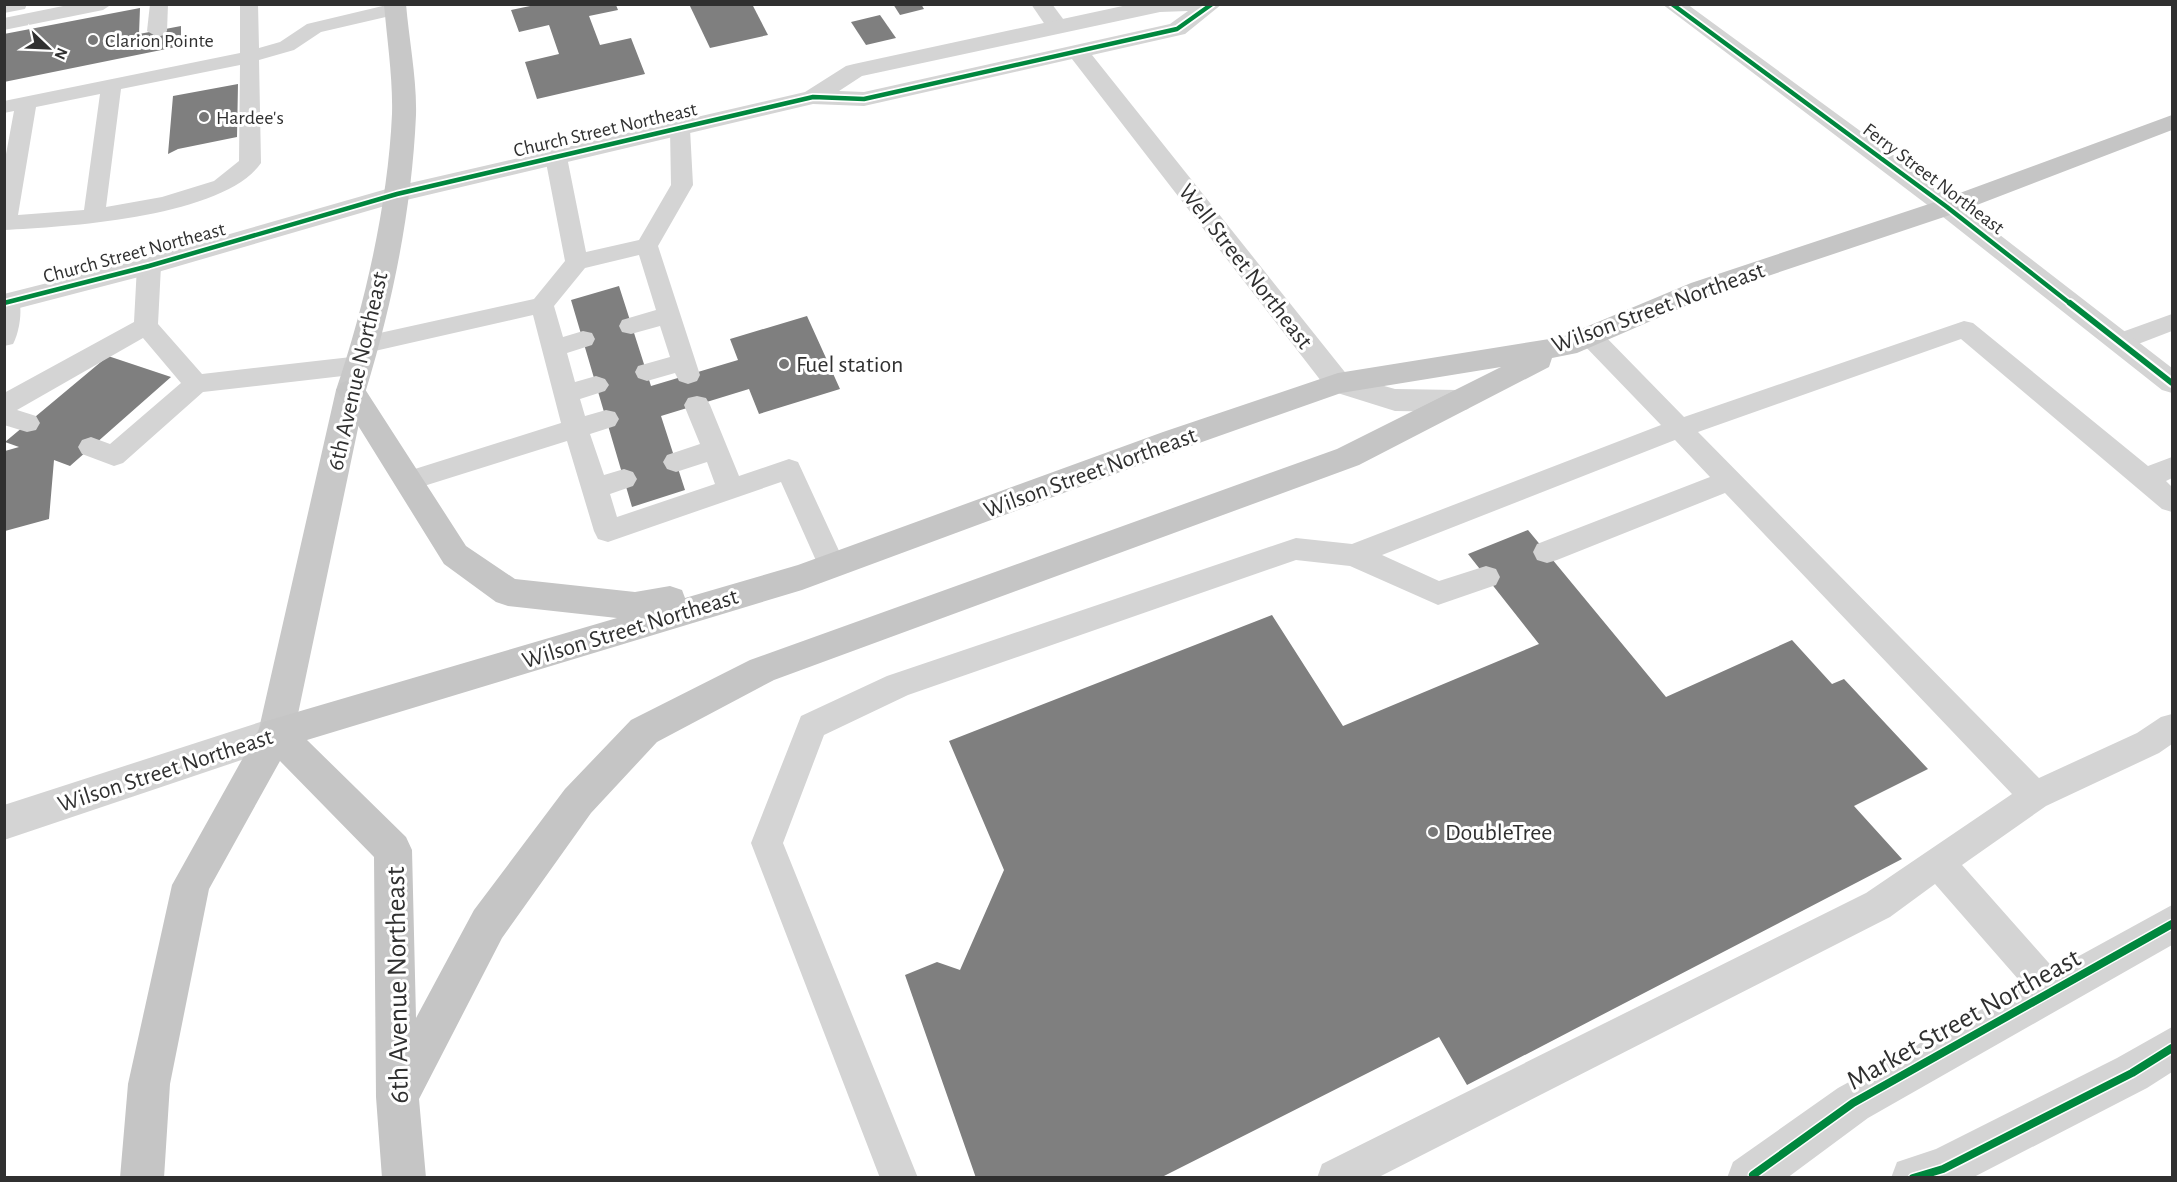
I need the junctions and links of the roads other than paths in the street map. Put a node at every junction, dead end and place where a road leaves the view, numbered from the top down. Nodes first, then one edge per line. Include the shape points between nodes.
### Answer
1 (17, 4) edge
2 (103, 4) edge
3 (159, 4) edge
4 (249, 4) edge
5 (1041, 4) edge
6 (1672, 4) edge
7 (1211, 5) edge
8 (4, 7) edge
9 (395, 7) edge
10 (4, 24) edge
11 (1058, 27) junction
12 (157, 31) dead end
13 (1078, 52) junction
14 (250, 57) junction
15 (111, 85) junction
16 (813, 97) junction
17 (26, 103) junction
18 (4, 107) edge
19 (2168, 126) edge
20 (680, 129) junction
21 (556, 157) junction
22 (397, 194) junction
23 (1947, 207) junction
24 (94, 216) junction
25 (5, 223) edge
26 (647, 246) junction
27 (577, 262) junction
28 (149, 266) junction
29 (7, 303) edge
30 (542, 305) junction
31 (668, 315) junction
32 (2172, 322) edge
33 (146, 326) junction
34 (631, 326) dead end
35 (4, 338) edge
36 (583, 339) dead end
37 (1578, 341) junction
38 (2120, 342) junction
39 (553, 349) junction
40 (359, 367) junction
41 (647, 372) dead end
42 (2172, 382) edge
43 (1338, 383) junction
44 (196, 384) junction
45 (596, 385) dead end
46 (566, 394) junction
47 (1458, 401) junction
48 (4, 405) edge
49 (697, 405) dead end
50 (126, 416) dead end
51 (606, 419) dead end
52 (151, 424) junction
53 (1680, 428) junction
54 (576, 430) junction
55 (91, 447) dead end
56 (714, 449) junction
57 (676, 462) dead end
58 (2172, 467) edge
59 (2145, 478) junction
60 (624, 479) dead end
61 (1729, 480) junction
62 (408, 481) junction
63 (594, 488) junction
64 (731, 489) junction
65 (2172, 502) edge
66 (1547, 552) dead end
67 (1353, 555) junction
68 (817, 571) junction
69 (1486, 577) dead end
70 (2172, 727) edge
71 (276, 733) junction
72 (2036, 796) junction
73 (4, 823) edge
74 (1938, 862) junction
75 (2172, 924) edge
76 (2052, 992) junction
77 (2172, 1048) edge
78 (397, 1097) junction
79 (1759, 1177) edge
80 (142, 1178) edge
81 (404, 1178) edge
82 (899, 1178) edge
83 (1336, 1178) edge
84 (1913, 1178) edge

1 - 8 street
2 - 10 lane
3 - 12 lane
4 - 14 lane
5 - 11 street
6 - 23 street, Ferry Street Northeast
7 - 11 street, Church Street Northeast via 1160,4
7 - 13 street, Church Street Northeast via 1177,29
9 - 14 lane via 314,27 287,46
9 - 22 main road, 6th Avenue Northeast via 404,112
11 - 16 street, Church Street Northeast via 854,71
13 - 16 street, Church Street Northeast via 864,99
13 - 43 street, Well Street Northeast
14 - 15 lane via 151,69
14 - 24 lane via 250,163 222,186 165,204
15 - 17 lane
15 - 24 lane
16 - 20 street, Church Street Northeast
17 - 18 lane
17 - 25 lane
19 - 23 highway, Wilson Street Northeast
20 - 21 street, Church Street Northeast
20 - 26 lane via 682,185
21 - 22 street, Church Street Northeast
21 - 27 lane
22 - 28 street, Church Street Northeast
22 - 40 main road, 6th Avenue Northeast
23 - 37 highway, Wilson Street Northeast via 1701,289
23 - 38 street, Ferry Street Northeast
24 - 25 lane
26 - 27 lane
26 - 31 lane
27 - 30 lane
28 - 29 street, Church Street Northeast
28 - 33 lane
29 - 35 lane
30 - 39 lane
30 - 40 lane
31 - 34 lane
31 - 41 lane via 685,368
32 - 38 lane
33 - 44 lane
33 - 48 lane via 52,389
36 - 39 lane
37 - 43 highway, Wilson Street Northeast
37 - 47 highway
37 - 53 lane
38 - 42 street, Ferry Street Northeast
39 - 46 lane
40 - 44 lane
40 - 62 highway
40 - 71 main road, 6th Avenue Northeast
43 - 47 street via 1395,400
43 - 68 highway, Wilson Street Northeast
44 - 52 lane
45 - 46 lane
46 - 54 lane
47 - 78 highway via 1348,457 762,670 644,730 578,801 488,924
49 - 56 lane
50 - 52 lane
51 - 54 lane
52 - 55 lane via 114,456
53 - 59 lane via 1964,329
53 - 61 lane
53 - 67 lane
54 - 62 lane
54 - 63 lane
56 - 57 lane
56 - 64 lane
58 - 59 lane
59 - 65 lane
60 - 63 lane
61 - 66 lane
61 - 72 lane
62 - 68 highway via 455,555 508,592 635,606
63 - 64 lane via 608,531
64 - 68 lane via 789,469
67 - 69 lane via 1438,593
67 - 82 lane via 1296,549 898,685 812,726 766,843
68 - 71 highway, Wilson Street Northeast
70 - 72 lane via 2148,743
71 - 73 street, Wilson Street Northeast
71 - 78 highway, 6th Avenue Northeast via 393,850
71 - 80 highway, 6th Avenue Northeast via 191,885 149,1084
72 - 74 lane
74 - 76 lane
74 - 83 lane via 1878,905
75 - 76 street, Market Street Northeast
76 - 79 street, Market Street Northeast via 1853,1103
77 - 84 street via 2132,1073 1943,1169
78 - 81 highway, 6th Avenue Northeast

